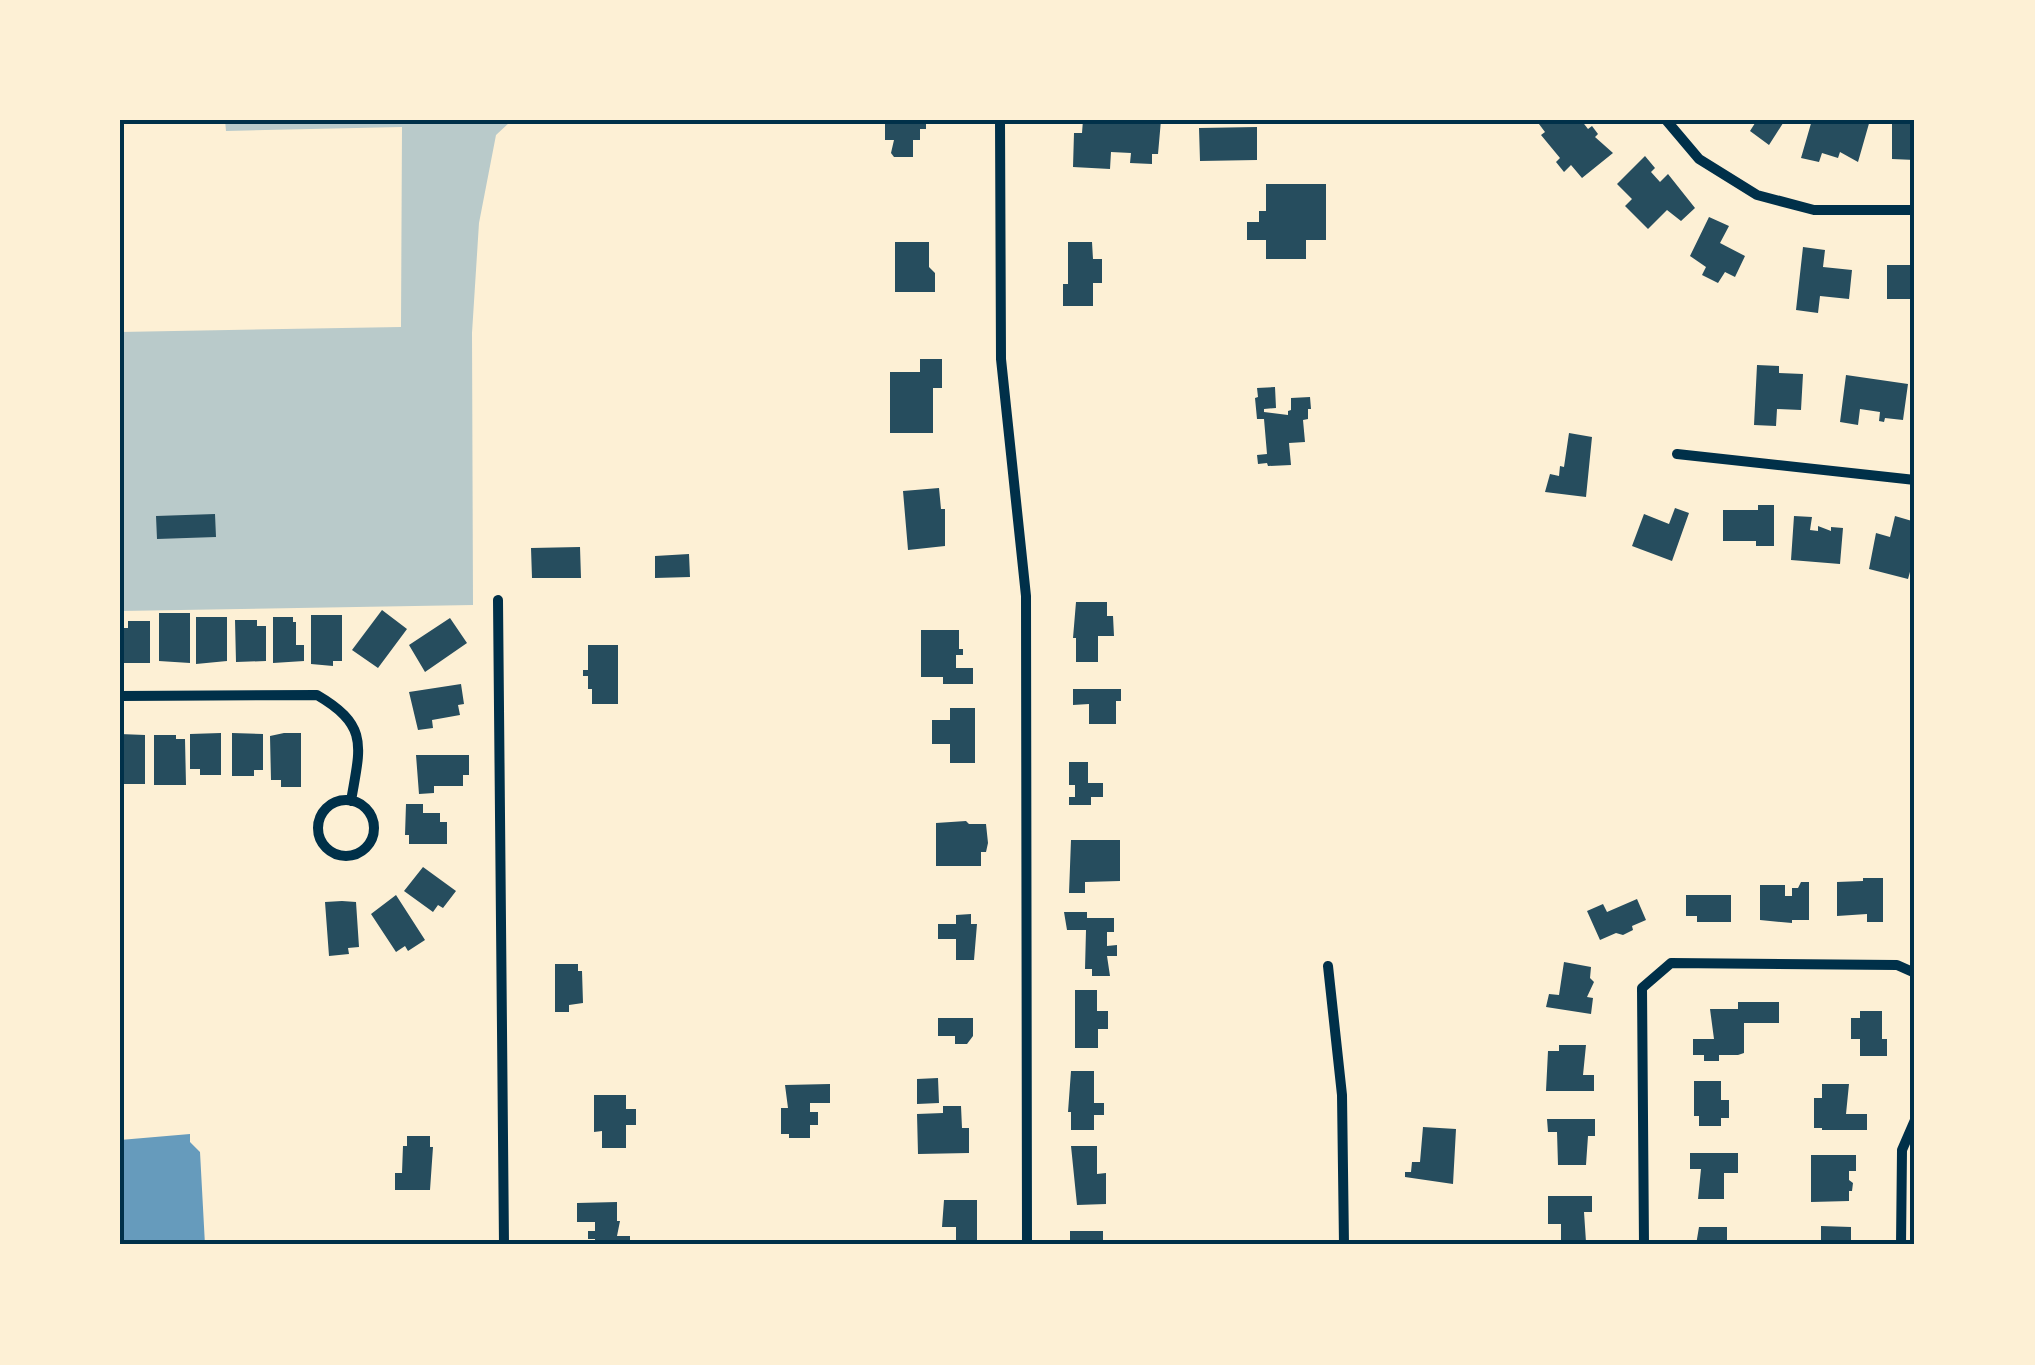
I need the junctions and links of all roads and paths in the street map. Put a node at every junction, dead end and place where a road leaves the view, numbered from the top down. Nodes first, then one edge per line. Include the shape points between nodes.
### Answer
1 (1000, 120) edge
2 (1666, 120) edge
3 (1915, 210) edge
4 (1678, 454) dead end
5 (1915, 480) edge
6 (498, 600) dead end
7 (120, 696) edge
8 (351, 800) junction
9 (1328, 966) dead end
10 (1915, 973) edge
11 (1915, 1120) edge
12 (504, 1245) edge
13 (1026, 1245) edge
14 (1344, 1245) edge
15 (1644, 1245) edge
16 (1902, 1245) edge

1 - 13 street via 1002,359 1026,596
2 - 3 street via 1699,159 1757,195 1814,210
4 - 5 street
6 - 12 street
7 - 8 street via 317,696 343,710 359,737
8 - 8 street via 334,803 319,825 328,849 345,856 362,851 373,836 372,817
9 - 14 street via 1342,1095
10 - 15 street via 1897,965 1671,963 1642,988
11 - 16 street via 1902,1150

